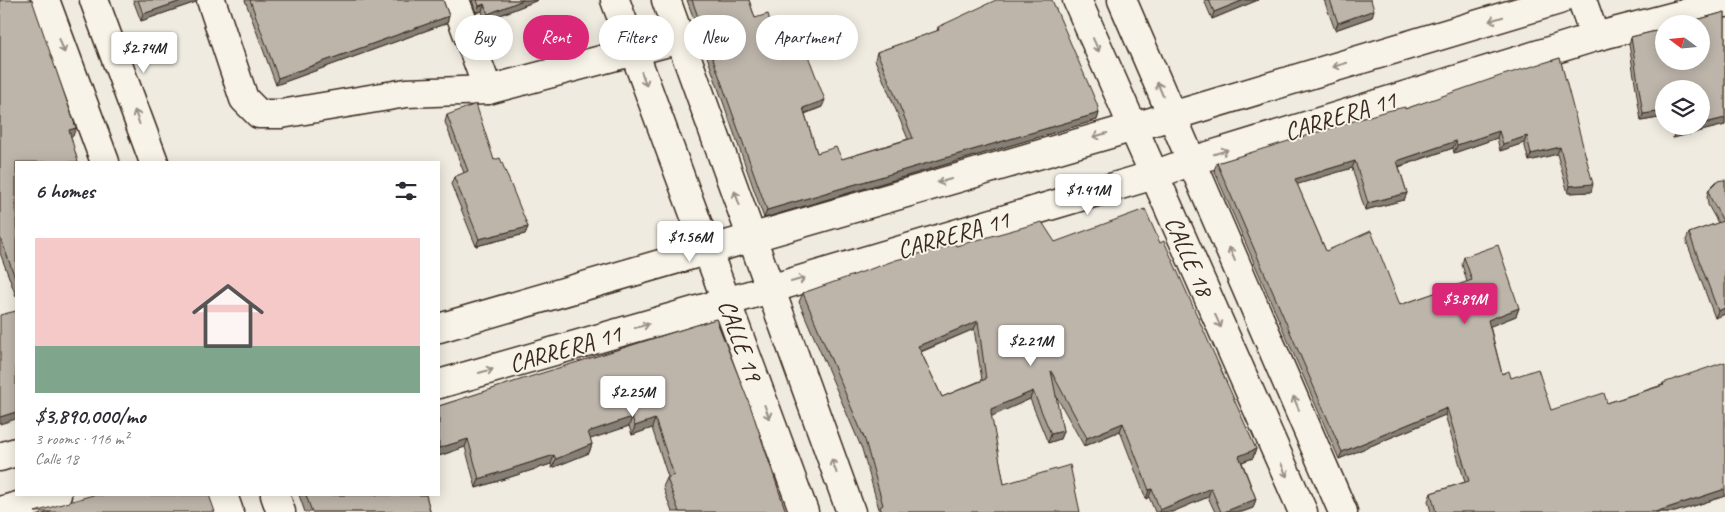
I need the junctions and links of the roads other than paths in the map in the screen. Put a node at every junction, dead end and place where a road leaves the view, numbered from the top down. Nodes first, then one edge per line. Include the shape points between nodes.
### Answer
1 (45, 0) edge
2 (94, 0) edge
3 (211, 0) edge
4 (455, 0) edge
5 (615, 0) edge
6 (666, 0) edge
7 (1077, 0) edge
8 (1122, 0) edge
9 (1559, 0) edge
10 (1582, 0) edge
11 (1725, 3) edge
12 (621, 15) edge
13 (1594, 36) junction
14 (680, 39) junction
15 (674, 41) edge
16 (600, 60) edge
17 (637, 60) edge
18 (488, 90) junction
19 (1172, 116) junction
20 (1132, 126) junction
21 (105, 161) edge
22 (154, 161) edge
23 (1192, 161) junction
24 (1154, 175) junction
25 (751, 237) junction
26 (708, 250) junction
27 (770, 288) junction
28 (726, 302) junction
29 (440, 328) edge
30 (440, 384) edge
31 (15, 452) edge
32 (0, 457) edge
33 (53, 496) edge
34 (223, 496) edge
35 (275, 496) edge
36 (0, 511) edge
37 (230, 512) edge
38 (281, 512) edge
39 (804, 512) edge
40 (851, 512) edge
41 (1302, 512) edge
42 (1343, 512) edge

1 -> 21 street
22 -> 2 street
3 - 18 street via 244,99 259,114 281,114 406,93
4 - 18 street
5 - 12 street, CALLE 19
6 - 14 street, CALLE 19
7 -> 20 street, CALLE 18
19 -> 8 street, CALLE 18
9 -> 19 street, CARRERA 11
10 - 13 street
11 - 13 street, CARRERA 11
23 -> 13 street, CARRERA 11
14 - 15 street
25 -> 14 street, CALLE 19
16 - 18 street
17 -> 26 street, CALLE 19
19 - 20 street, CARRERA 11
19 - 23 street, CALLE 18
20 - 24 street, CALLE 18
20 -> 25 street, CARRERA 11
23 - 24 street, CARRERA 11
42 -> 23 street, CALLE 18
27 -> 24 street, CARRERA 11
24 -> 41 street, CALLE 18
25 - 26 street, CARRERA 11
25 - 27 street, CALLE 19
26 - 28 street, CALLE 19
26 - 29 street, CARRERA 11
27 - 28 street, CARRERA 11
40 -> 27 street, CALLE 19
30 -> 28 street, CARRERA 11
28 -> 39 street, CALLE 19
31 - 32 street
33 - 36 street
34 - 37 street
35 - 38 street

